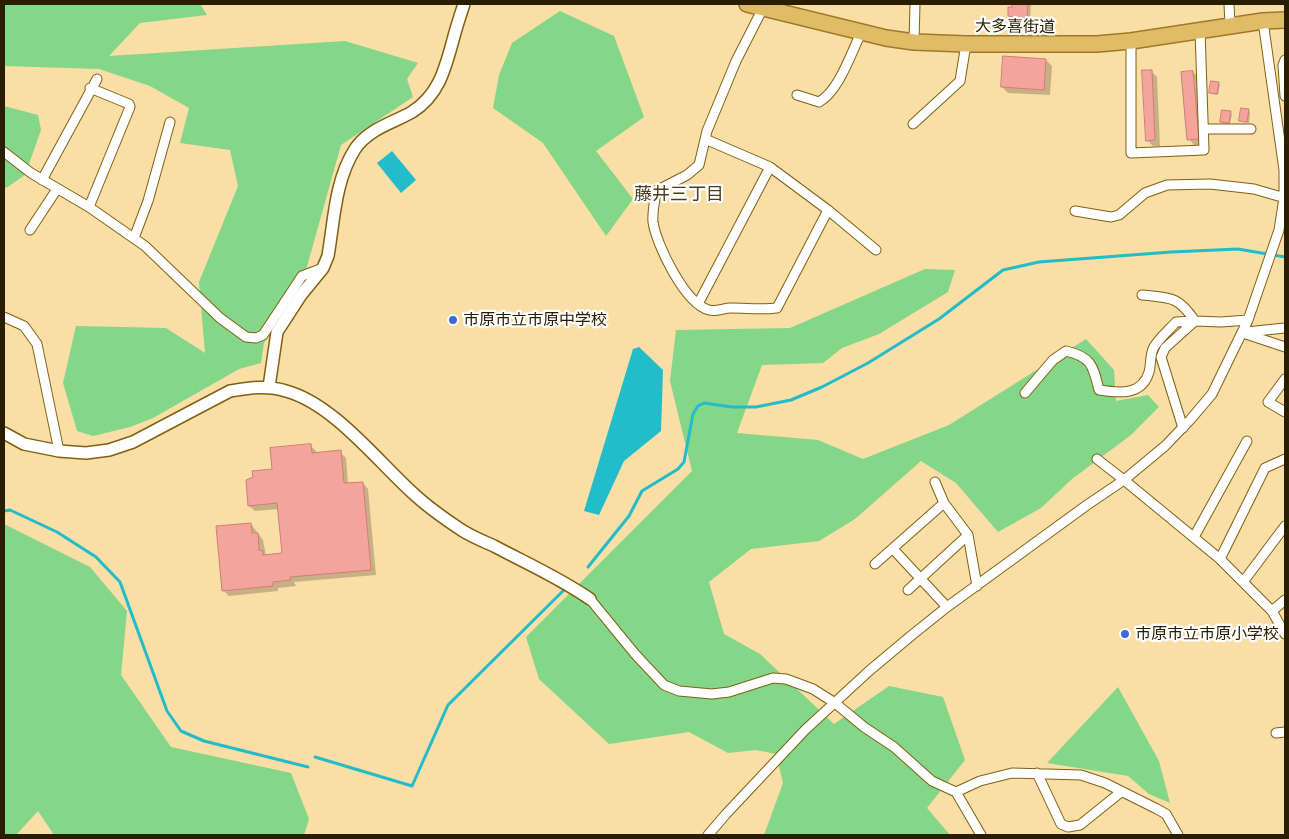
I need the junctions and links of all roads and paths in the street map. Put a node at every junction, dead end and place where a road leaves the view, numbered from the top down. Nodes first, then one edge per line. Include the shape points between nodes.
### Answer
1 (464, 4) edge
2 (747, 4) edge
3 (915, 4) edge
4 (1229, 4) edge
5 (763, 8) junction
6 (1285, 20) edge
7 (1263, 21) junction
8 (1230, 25) junction
9 (1200, 30) junction
10 (861, 33) junction
11 (1131, 41) junction
12 (914, 42) junction
13 (966, 44) junction
14 (1285, 60) edge
15 (97, 78) dead end
16 (90, 88) junction
17 (797, 95) dead end
18 (1285, 96) edge
19 (170, 122) dead end
20 (913, 124) dead end
21 (1204, 129) junction
22 (1251, 129) dead end
23 (705, 139) junction
24 (4, 152) edge
25 (770, 167) junction
26 (42, 180) junction
27 (57, 189) junction
28 (1285, 198) edge
29 (89, 207) junction
30 (828, 210) junction
31 (1075, 211) dead end
32 (30, 230) dead end
33 (1282, 230) edge
34 (134, 238) junction
35 (876, 250) dead end
36 (323, 268) junction
37 (1142, 295) dead end
38 (698, 304) junction
39 (4, 317) edge
40 (1248, 320) junction
41 (1195, 321) junction
42 (1285, 328) edge
43 (1242, 333) junction
44 (1285, 347) edge
45 (1285, 379) edge
46 (269, 387) junction
47 (1026, 393) dead end
48 (1285, 412) edge
49 (1183, 428) junction
50 (4, 433) edge
51 (1247, 441) dead end
52 (59, 451) junction
53 (1097, 459) dead end
54 (1285, 459) edge
55 (1124, 480) junction
56 (935, 482) dead end
57 (944, 503) junction
58 (1285, 526) edge
59 (968, 535) junction
60 (1194, 537) junction
61 (893, 548) junction
62 (1220, 559) junction
63 (875, 564) dead end
64 (921, 578) junction
65 (1243, 582) junction
66 (977, 586) junction
67 (908, 590) dead end
68 (590, 598) joint
69 (1285, 600) edge
70 (947, 607) junction
71 (1272, 611) junction
72 (1285, 634) edge
73 (835, 703) junction
74 (1285, 732) edge
75 (1276, 733) dead end
76 (1037, 773) junction
77 (956, 792) junction
78 (1121, 792) junction
79 (708, 835) edge
80 (981, 835) edge
81 (1178, 835) edge

1 - 36 street via 447,65 432,93 413,111 364,139 345,167
2 - 5 highway, 大多喜街道
3 - 12 street
4 - 8 street
5 - 10 highway, 大多喜街道
5 - 23 street via 736,61
6 - 7 highway, 大多喜街道
7 - 8 highway, 大多喜街道
7 - 28 street
8 - 9 highway, 大多喜街道
9 - 11 highway, 大多喜街道
9 - 21 street
10 - 12 highway, 大多喜街道
10 - 17 street via 838,82 826,98 819,102
11 - 13 highway, 大多喜街道 via 1062,46
11 - 21 street via 1131,154 1204,150
12 - 13 highway, 大多喜街道
13 - 20 street via 960,81
14 - 18 street
15 - 16 street
16 - 26 street
16 - 29 street via 129,104 130,108
19 - 34 street
21 - 22 street
23 - 25 street
23 - 38 street via 699,165 688,175 656,191 653,221 657,239 683,290
24 - 26 street
25 - 30 street
25 - 38 street
26 - 27 street
27 - 29 street
27 - 32 street
28 - 31 street via 1254,188 1167,185 1145,193 1111,218
28 - 33 street
29 - 34 street
30 - 35 street
30 - 38 street via 777,308 716,311
33 - 40 street
34 - 36 street via 220,318 246,337 263,335 302,276
36 - 46 street via 277,332
37 - 41 street via 1169,297 1184,305
39 - 52 street via 24,326 37,344
40 - 41 street
40 - 43 street
41 - 47 street via 1176,322 1153,348 1149,373 1141,386 1129,392 1100,390 1090,360 1066,351 1053,360
41 - 49 street via 1164,348 1161,357
42 - 43 street
43 - 44 street
43 - 49 street via 1212,394
45 - 48 street via 1268,402
46 - 52 street via 230,391 133,442 109,450 86,453
46 - 68 street via 301,396 324,409 416,496 461,530
49 - 55 street
50 - 52 street via 24,444
51 - 60 street
53 - 55 street
54 - 62 street via 1266,468
55 - 60 street
55 - 66 street
56 - 57 street
57 - 59 street
57 - 61 street
58 - 65 street
59 - 64 street
59 - 66 street
60 - 62 street
61 - 63 street
61 - 64 street
62 - 65 street
64 - 67 street
64 - 70 street
65 - 71 street
66 - 70 street
68 - 73 street via 664,685 679,691 712,694 773,678 786,679 813,689
69 - 71 street
70 - 73 street
71 - 72 street
73 - 77 street via 894,747 932,781
73 - 79 street via 805,730
74 - 75 street
76 - 77 street via 1012,773 980,781
76 - 78 street via 1081,775
76 - 78 street via 1061,824 1068,826 1080,824
77 - 80 street
78 - 81 street via 1166,814

